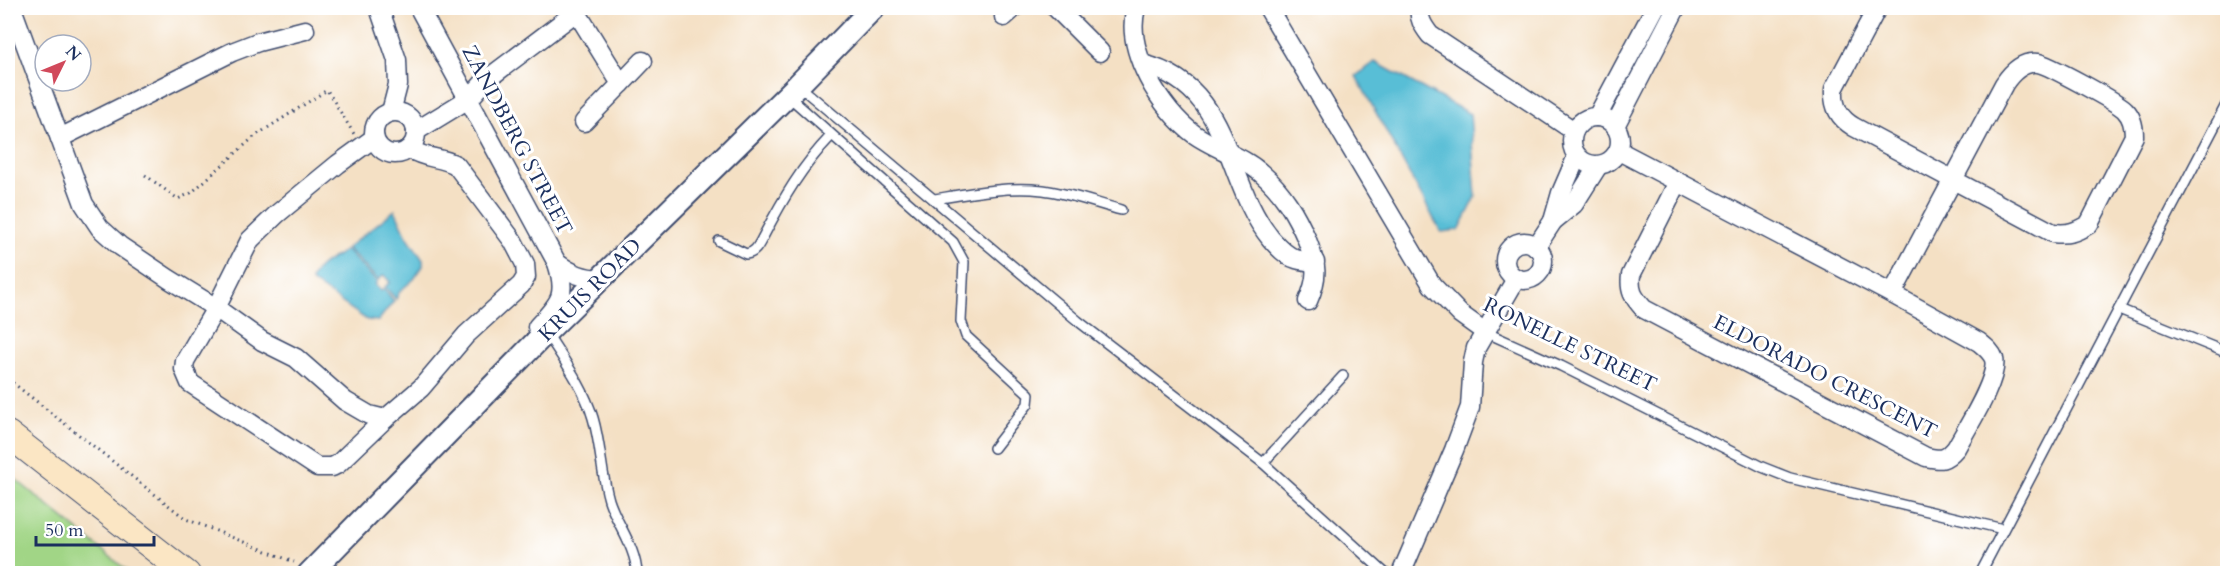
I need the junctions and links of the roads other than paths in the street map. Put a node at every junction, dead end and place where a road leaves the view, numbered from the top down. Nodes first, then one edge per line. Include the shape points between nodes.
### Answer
1 (12, 8) edge
2 (379, 8) edge
3 (419, 8) edge
4 (873, 8) edge
5 (1056, 8) edge
6 (1136, 8) edge
7 (1268, 8) edge
8 (1420, 8) edge
9 (1655, 8) edge
10 (1676, 8) edge
11 (1877, 8) edge
12 (575, 10) edge
13 (305, 30) dead end
14 (1100, 52) dead end
15 (643, 61) dead end
16 (1142, 64) junction
17 (621, 84) junction
18 (793, 90) junction
19 (467, 93) junction
20 (2228, 101) edge
21 (391, 112) junction
22 (1597, 117) junction
23 (584, 122) dead end
24 (414, 125) junction
25 (1615, 126) junction
26 (1574, 131) junction
27 (831, 136) junction
28 (60, 138) junction
29 (368, 142) junction
30 (410, 149) junction
31 (1619, 151) junction
32 (1232, 155) junction
33 (1577, 156) junction
34 (1598, 166) junction
35 (1953, 180) junction
36 (1678, 182) junction
37 (935, 199) junction
38 (1121, 210) dead end
39 (1553, 221) junction
40 (719, 241) dead end
41 (1536, 247) junction
42 (1314, 262) junction
43 (557, 263) junction
44 (601, 279) junction
45 (1516, 279) junction
46 (1892, 294) junction
47 (1308, 301) dead end
48 (216, 308) junction
49 (2119, 309) junction
50 (546, 332) junction
51 (1485, 332) junction
52 (2228, 353) edge
53 (1343, 376) dead end
54 (385, 419) junction
55 (449, 431) junction
56 (8, 434) edge
57 (994, 448) dead end
58 (1263, 463) junction
59 (2003, 529) junction
60 (310, 572) edge
61 (187, 573) edge
62 (637, 573) edge
63 (1386, 573) edge
64 (1401, 573) edge
65 (1980, 573) edge

1 - 28 street
2 - 21 street via 398,60
3 - 19 street, ZANDBERG STREET
4 - 18 street, KRUIS ROAD
5 - 14 street
6 - 16 street via 1136,44
7 - 51 street, RONELLE STREET via 1432,285 1460,314
8 - 26 street via 1419,14 1430,35
9 - 22 street
10 - 25 street
11 - 35 street via 1834,89 1837,112 1854,127
12 - 17 street
12 - 19 street
13 - 28 street via 232,52
15 - 17 street
16 - 32 street via 1176,117 1194,134
16 - 32 street via 1168,72 1194,90
17 - 23 street
18 - 27 lane
18 - 37 lane
18 - 44 street, KRUIS ROAD
19 - 24 street
19 - 43 street, ZANDBERG STREET
20 - 49 lane
21 - 24 street via 404,114
21 - 29 street via 381,116
22 - 25 street
22 - 26 street via 1581,122
24 - 30 street via 415,141
25 - 31 street via 1620,136
26 - 33 street via 1572,144
27 - 40 lane via 789,188 753,252 746,254
27 - 57 lane via 953,242 961,255 962,329 1029,394 1028,404
28 - 48 street via 84,204 100,228 159,273
29 - 30 street via 392,154
29 - 48 street via 250,240
30 - 54 street via 426,158 456,165 513,240 527,271 521,285 480,320 421,388
31 - 34 street via 1609,163
31 - 36 street, ELDORADO CRESCENT
32 - 42 street via 1251,165 1279,191 1300,224
32 - 42 street via 1248,203 1263,229 1287,255
33 - 34 street via 1586,164
33 - 39 street
34 - 39 street via 1574,204
35 - 35 street via 2053,233 2079,231 2089,224 2134,136 2134,124 2126,111 2112,101 2040,63 2026,64 2012,72 2004,84
35 - 46 street
36 - 46 street, ELDORADO CRESCENT
36 - 46 street, ELDORADO CRESCENT via 1631,275 1629,288 1644,309 1926,457 1941,460 1956,448 1987,389 1994,360 1979,342
37 - 38 lane via 985,190 1020,189 1066,195
37 - 58 lane via 1078,321
39 - 41 street
41 - 45 street via 1543,260 1539,272 1529,279
41 - 45 street via 1519,243 1506,254 1507,271
42 - 47 street via 1315,284
43 - 44 street, ZANDBERG STREET via 581,277
43 - 55 street, ZANDBERG STREET via 563,286 558,304 501,364
44 - 50 street, KRUIS ROAD
45 - 51 street
48 - 54 street via 262,341 296,358 345,401 369,416
48 - 54 street via 185,361 190,382 317,467 338,464
49 - 52 lane
49 - 59 lane
50 - 55 street, KRUIS ROAD
50 - 62 lane via 592,414 609,499 632,551
51 - 59 lane, RONELLE STREET via 1790,478
51 - 64 street via 1473,362 1470,407
53 - 58 lane
55 - 60 street, KRUIS ROAD
56 - 61 main road
58 - 63 lane
59 - 65 lane

